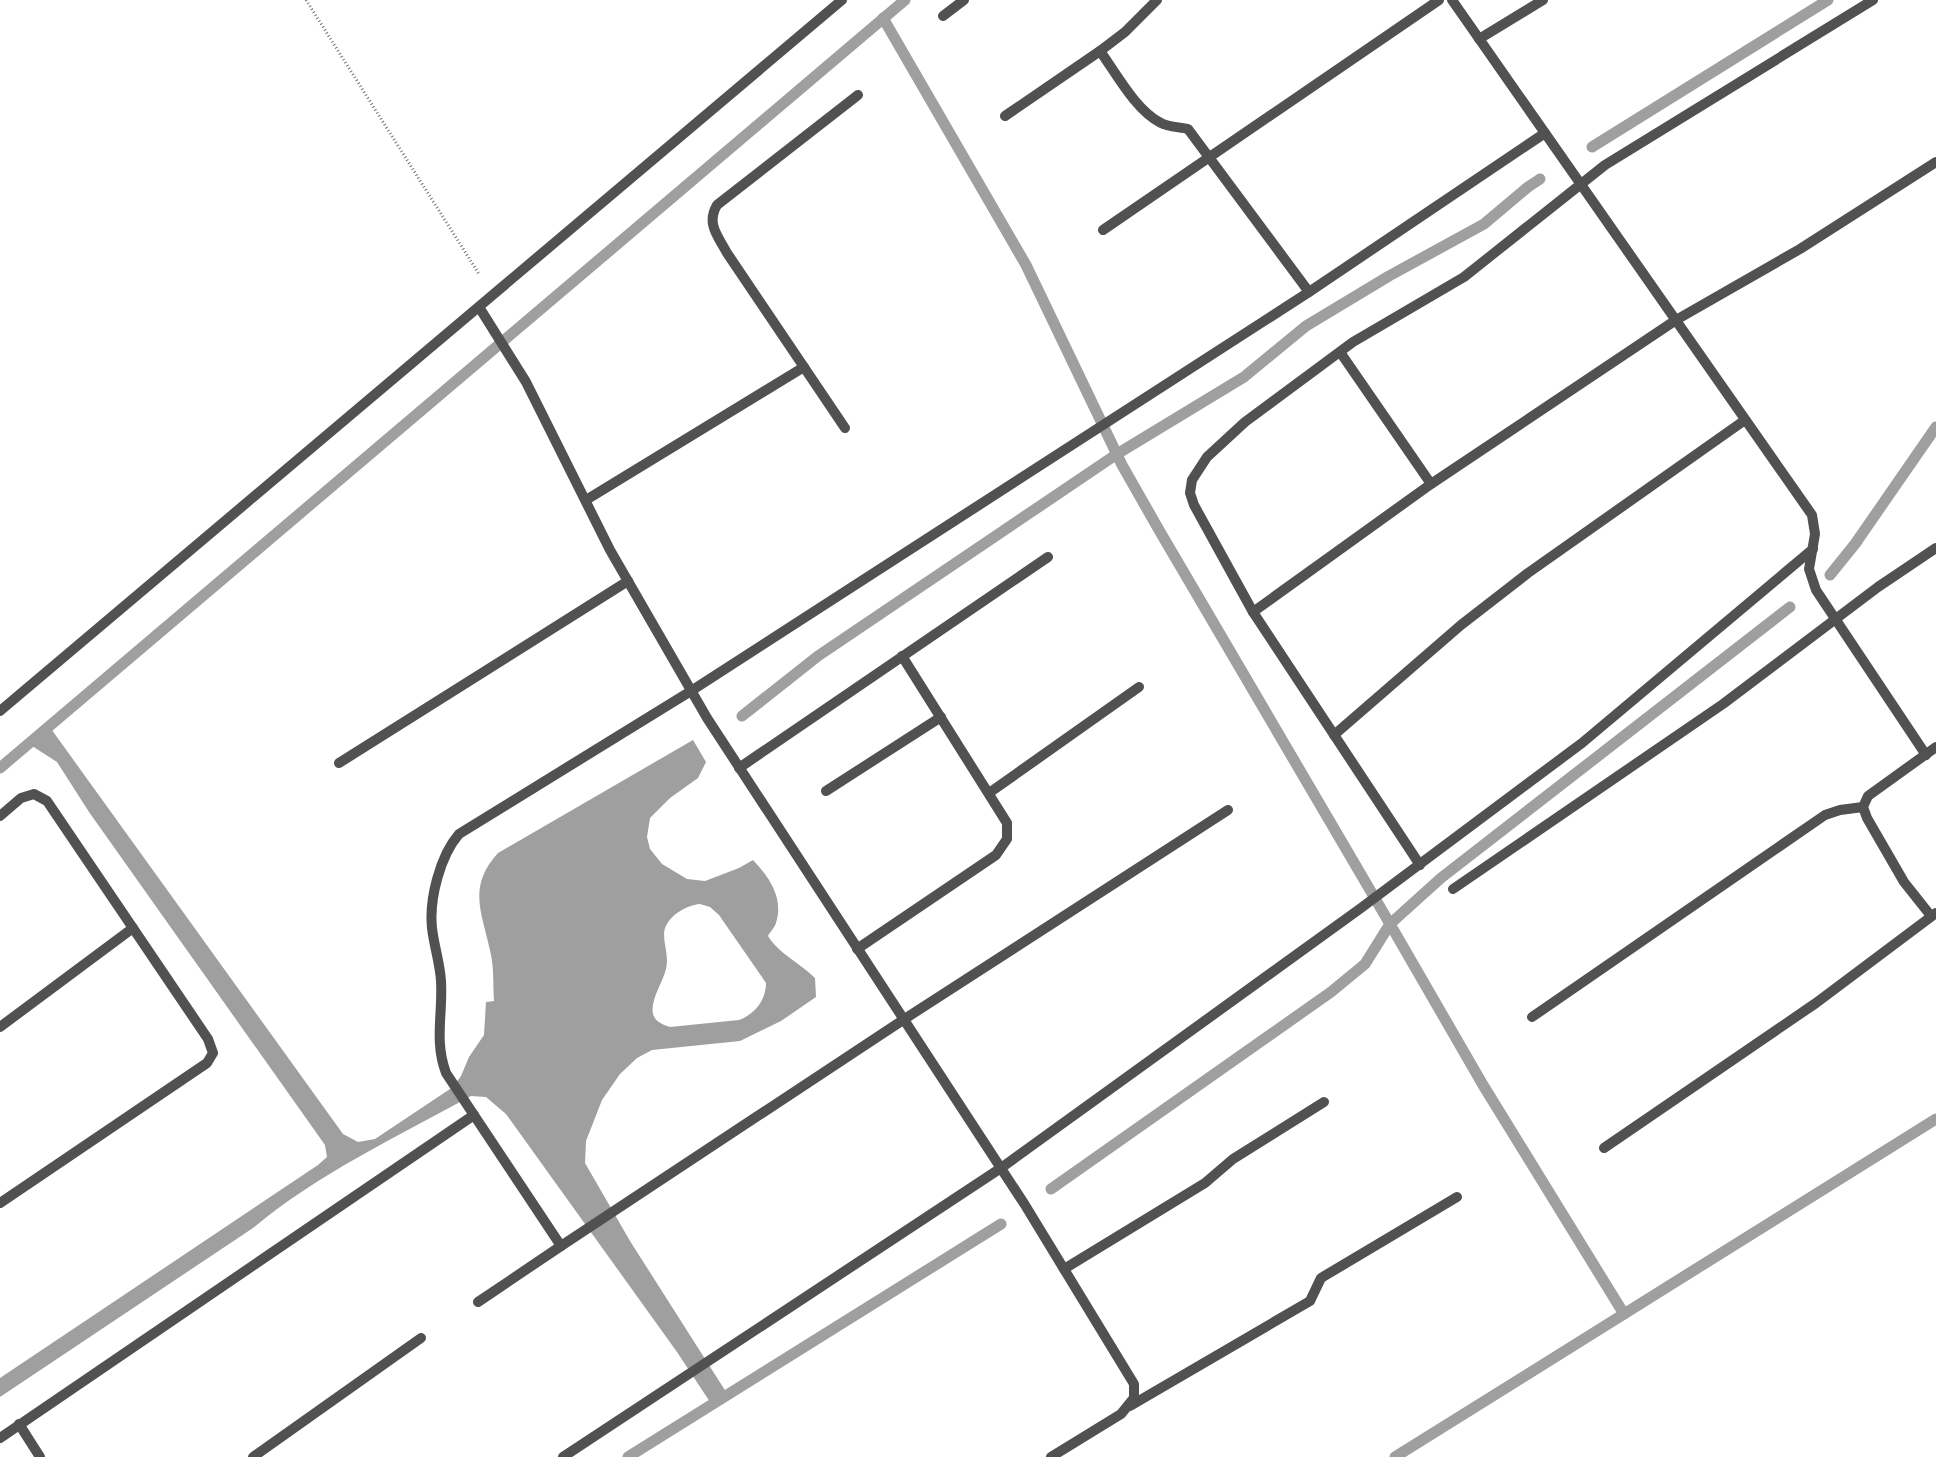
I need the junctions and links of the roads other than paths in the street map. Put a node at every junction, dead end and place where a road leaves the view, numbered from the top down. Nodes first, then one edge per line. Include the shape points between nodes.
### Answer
1 (842, 0) edge
2 (964, 0) edge
3 (1157, 0) edge
4 (1439, 0) edge
5 (1452, 0) edge
6 (1543, 0) edge
7 (1873, 0) edge
8 (943, 16) dead end
9 (1479, 39) junction
10 (1100, 51) junction
11 (858, 95) dead end
12 (1005, 116) dead end
13 (1545, 133) junction
14 (1209, 157) junction
15 (1936, 162) edge
16 (1581, 184) junction
17 (1103, 230) dead end
18 (1309, 292) junction
19 (479, 307) junction
20 (1676, 320) junction
21 (1340, 352) junction
22 (804, 367) junction
23 (1745, 420) junction
24 (845, 428) dead end
25 (1431, 484) junction
26 (586, 500) junction
27 (1936, 548) edge
28 (1813, 549) junction
29 (1048, 557) dead end
30 (628, 581) junction
31 (1252, 612) junction
32 (1835, 619) junction
33 (902, 656) junction
34 (1139, 687) dead end
35 (691, 691) junction
36 (0, 711) edge
37 (941, 717) junction
38 (1334, 735) junction
39 (1936, 747) edge
40 (1926, 755) junction
41 (339, 763) dead end
42 (739, 768) junction
43 (826, 791) dead end
44 (989, 793) junction
45 (1862, 807) junction
46 (1228, 810) dead end
47 (0, 816) edge
48 (1420, 865) junction
49 (1453, 889) dead end
50 (1933, 915) edge
51 (133, 928) junction
52 (857, 949) junction
53 (1532, 1017) dead end
54 (904, 1020) junction
55 (0, 1027) edge
56 (1324, 1102) dead end
57 (474, 1115) junction
58 (1604, 1148) dead end
59 (1001, 1168) junction
60 (1456, 1197) dead end
61 (0, 1203) edge
62 (561, 1246) junction
63 (1064, 1269) junction
64 (478, 1302) dead end
65 (420, 1338) dead end
66 (1126, 1408) junction
67 (19, 1424) junction
68 (0, 1438) edge
69 (40, 1457) edge
70 (253, 1457) edge
71 (563, 1457) edge
72 (1051, 1457) edge

1 - 19 street
2 - 8 street
3 - 10 street via 1125,32
4 - 14 street
5 - 9 street
6 - 9 street
7 - 16 street
9 - 13 street
10 - 12 street
10 - 14 street via 1138,105 1162,124 1188,129
11 - 22 street via 717,205 712,215 712,225 727,253
13 - 16 street
13 - 18 street
14 - 17 street
14 - 18 street
15 - 20 street via 1800,249
16 - 20 street
16 - 21 street via 1464,277
18 - 35 street
19 - 26 street via 526,382
19 - 36 street
20 - 23 street
20 - 25 street
21 - 25 street
21 - 31 street via 1245,422 1207,457 1192,480 1190,493 1194,505
22 - 24 street
22 - 26 street
23 - 28 street via 1812,515
23 - 38 street via 1528,573
25 - 31 street
26 - 30 street
27 - 32 street
28 - 32 street via 1809,569 1816,590
28 - 48 street via 1582,743
29 - 33 street
30 - 35 street
30 - 41 street
31 - 38 street
32 - 40 street
32 - 49 street via 1723,704
33 - 37 street
33 - 42 street
34 - 44 street
35 - 42 street
35 - 57 street via 459,834 450,845 435,887 432,927 441,979 439,1046 446,1073
37 - 43 street
37 - 44 street
38 - 48 street
39 - 40 street
40 - 45 street via 1868,796
42 - 52 street
44 - 52 street via 1007,823 1007,838 996,854
45 - 50 street via 1904,882
45 - 53 street via 1825,815
46 - 54 street
47 - 51 street via 21,798 34,794 46,801
48 - 59 street
50 - 58 street via 1816,1003
51 - 55 street
51 - 61 street via 208,1039 213,1053 207,1063
52 - 54 street
54 - 59 street
54 - 62 street
56 - 63 street via 1233,1159 1204,1183
57 - 62 street
57 - 67 street
59 - 63 street
59 - 71 street
60 - 66 street via 1321,1278 1310,1301
62 - 64 street
63 - 66 street via 1134,1384 1134,1398
65 - 70 street
66 - 72 street
67 - 68 street
67 - 69 street

